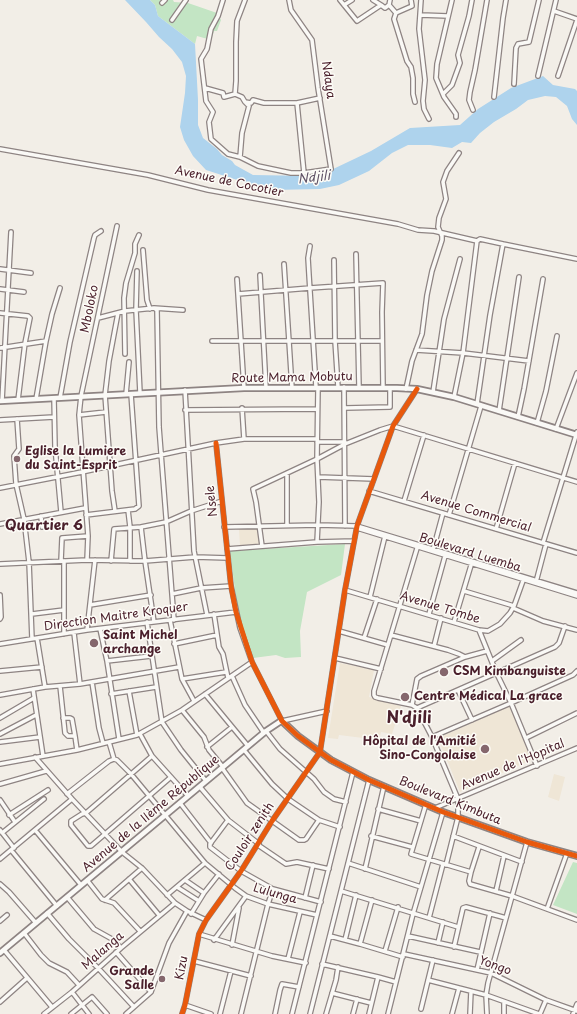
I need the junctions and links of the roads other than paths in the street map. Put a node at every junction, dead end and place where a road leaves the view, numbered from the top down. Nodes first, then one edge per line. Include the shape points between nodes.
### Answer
1 (186, 0) edge
2 (223, 0) edge
3 (245, 0) edge
4 (289, 0) edge
5 (340, 0) edge
6 (352, 0) edge
7 (373, 0) edge
8 (390, 0) edge
9 (411, 0) edge
10 (422, 0) edge
11 (452, 0) edge
12 (472, 0) edge
13 (487, 0) edge
14 (506, 0) edge
15 (539, 0) edge
16 (556, 0) edge
17 (344, 5) junction
18 (381, 5) junction
19 (389, 5) junction
20 (554, 11) junction
21 (396, 13) junction
22 (420, 15) junction
23 (448, 16) junction
24 (172, 20) dead end
25 (577, 20) edge
26 (538, 76) dead end
27 (558, 76) dead end
28 (514, 84) dead end
29 (205, 88) junction
30 (235, 94) junction
31 (443, 94) junction
32 (494, 97) dead end
33 (320, 98) junction
34 (245, 102) junction
35 (416, 102) dead end
36 (297, 103) junction
37 (473, 110) dead end
38 (456, 117) dead end
39 (429, 119) dead end
40 (0, 149) edge
41 (459, 153) dead end
42 (240, 157) junction
43 (304, 173) junction
44 (117, 226) dead end
45 (101, 231) dead end
46 (11, 232) dead end
47 (441, 232) junction
48 (139, 235) dead end
49 (477, 241) junction
50 (503, 244) junction
51 (310, 246) dead end
52 (143, 250) dead end
53 (356, 254) dead end
54 (460, 258) dead end
55 (577, 259) edge
56 (334, 260) dead end
57 (284, 264) dead end
58 (0, 269) edge
59 (9, 270) junction
60 (137, 272) dead end
61 (31, 273) dead end
62 (260, 276) dead end
63 (519, 277) dead end
64 (237, 279) dead end
65 (543, 279) dead end
66 (358, 284) junction
67 (334, 286) junction
68 (60, 288) dead end
69 (310, 288) junction
70 (0, 289) edge
71 (8, 290) junction
72 (286, 290) junction
73 (24, 292) dead end
74 (261, 293) junction
75 (238, 294) junction
76 (154, 308) junction
77 (150, 309) junction
78 (136, 310) junction
79 (183, 310) dead end
80 (125, 311) junction
81 (0, 313) edge
82 (118, 313) junction
83 (7, 314) junction
84 (98, 318) junction
85 (0, 332) edge
86 (6, 333) junction
87 (556, 336) dead end
88 (46, 341) junction
89 (212, 341) dead end
90 (241, 341) junction
91 (264, 341) junction
92 (288, 341) junction
93 (312, 341) junction
94 (335, 341) junction
95 (358, 341) junction
96 (382, 341) junction
97 (25, 343) junction
98 (5, 347) junction
99 (0, 348) edge
100 (416, 350) junction
101 (439, 352) junction
102 (463, 353) junction
103 (124, 354) dead end
104 (484, 356) junction
105 (506, 358) junction
106 (529, 361) junction
107 (128, 362) dead end
108 (577, 373) edge
109 (338, 387) junction
110 (344, 387) junction
111 (359, 387) junction
112 (244, 388) junction
113 (266, 388) junction
114 (292, 388) junction
115 (317, 388) junction
116 (383, 388) junction
117 (390, 388) junction
118 (406, 388) junction
119 (417, 389) junction
120 (185, 390) junction
121 (159, 392) junction
122 (433, 392) junction
123 (140, 393) junction
124 (128, 394) junction
125 (105, 395) junction
126 (81, 396) junction
127 (454, 397) junction
128 (54, 398) junction
129 (60, 398) junction
130 (36, 399) junction
131 (18, 400) junction
132 (1, 401) edge
133 (479, 405) junction
134 (242, 408) junction
135 (345, 408) junction
136 (317, 409) junction
137 (185, 410) junction
138 (498, 411) junction
139 (106, 412) junction
140 (79, 415) junction
141 (54, 417) junction
142 (518, 417) junction
143 (17, 419) junction
144 (0, 420) edge
145 (537, 423) junction
146 (393, 426) junction
147 (556, 429) junction
148 (577, 434) edge
149 (424, 435) junction
150 (244, 439) junction
151 (317, 440) junction
152 (216, 443) junction
153 (345, 443) junction
154 (188, 448) junction
155 (468, 449) junction
156 (161, 454) junction
157 (317, 459) junction
158 (136, 460) junction
159 (515, 463) junction
160 (110, 466) junction
161 (82, 472) junction
162 (287, 473) junction
163 (58, 477) junction
164 (318, 477) junction
165 (346, 477) junction
166 (563, 478) junction
167 (374, 479) junction
168 (577, 482) edge
169 (16, 484) junction
170 (0, 488) edge
171 (370, 491) junction
172 (404, 501) junction
173 (222, 502) junction
174 (85, 508) junction
175 (128, 510) junction
176 (115, 511) junction
177 (191, 511) junction
178 (61, 512) junction
179 (443, 513) junction
180 (449, 514) junction
181 (86, 515) junction
182 (41, 516) junction
183 (24, 519) junction
184 (166, 522) junction
185 (0, 524) edge
186 (287, 525) junction
187 (318, 525) junction
188 (224, 526) junction
189 (259, 526) junction
190 (345, 526) junction
191 (42, 527) dead end
192 (141, 527) junction
193 (357, 527) junction
194 (130, 528) junction
195 (496, 529) junction
196 (88, 536) junction
197 (384, 536) junction
198 (354, 541) junction
199 (317, 542) junction
200 (545, 544) junction
201 (262, 546) junction
202 (418, 546) junction
203 (227, 548) junction
204 (432, 551) junction
205 (577, 554) edge
206 (445, 555) junction
207 (195, 557) junction
208 (228, 558) junction
209 (87, 560) junction
210 (95, 560) junction
211 (169, 560) junction
212 (62, 561) junction
213 (111, 561) junction
214 (130, 561) junction
215 (145, 561) junction
216 (29, 562) junction
217 (472, 563) junction
218 (0, 564) edge
219 (524, 579) junction
220 (536, 582) junction
221 (231, 586) junction
222 (201, 588) junction
223 (346, 590) junction
224 (464, 591) junction
225 (172, 594) junction
226 (577, 594) edge
227 (0, 595) edge
228 (151, 596) junction
229 (370, 597) junction
230 (377, 599) junction
231 (90, 605) junction
232 (400, 605) junction
233 (514, 607) junction
234 (64, 610) junction
235 (236, 612) junction
236 (32, 614) junction
237 (214, 614) junction
238 (429, 614) junction
239 (207, 615) junction
240 (441, 618) junction
241 (0, 619) edge
242 (172, 620) junction
243 (147, 622) junction
244 (154, 622) junction
245 (454, 622) junction
246 (565, 626) junction
247 (100, 629) junction
248 (87, 630) junction
249 (479, 630) junction
250 (577, 630) edge
251 (339, 631) junction
252 (74, 633) junction
253 (64, 634) junction
254 (391, 635) junction
255 (217, 636) junction
256 (37, 638) junction
257 (364, 638) junction
258 (32, 639) junction
259 (521, 640) dead end
260 (0, 644) edge
261 (174, 644) junction
262 (388, 646) junction
263 (434, 646) junction
264 (487, 651) junction
265 (151, 656) junction
266 (464, 657) junction
267 (336, 658) junction
268 (107, 661) junction
269 (492, 661) junction
270 (252, 662) junction
271 (42, 667) junction
272 (179, 667) junction
273 (381, 669) junction
274 (0, 671) edge
275 (153, 671) junction
276 (577, 671) edge
277 (226, 672) junction
278 (496, 672) junction
279 (230, 677) junction
280 (110, 678) junction
281 (182, 679) junction
282 (92, 682) junction
283 (80, 684) junction
284 (60, 686) junction
285 (45, 687) junction
286 (156, 687) junction
287 (33, 689) junction
288 (458, 690) junction
289 (129, 692) junction
290 (111, 694) junction
291 (205, 694) junction
292 (0, 695) edge
293 (34, 698) junction
294 (194, 701) junction
295 (511, 703) junction
296 (412, 705) junction
297 (417, 708) junction
298 (182, 710) junction
299 (327, 711) junction
300 (577, 713) edge
301 (36, 715) junction
302 (0, 718) edge
303 (63, 718) junction
304 (472, 720) junction
305 (282, 721) junction
306 (162, 722) junction
307 (232, 727) junction
308 (265, 732) junction
309 (0, 734) edge
310 (138, 735) junction
311 (75, 736) junction
312 (40, 737) junction
313 (432, 738) junction
314 (526, 738) junction
315 (119, 739) junction
316 (0, 742) edge
317 (109, 742) junction
318 (104, 743) junction
319 (248, 746) junction
320 (207, 747) junction
321 (577, 748) edge
322 (78, 750) junction
323 (244, 750) junction
324 (320, 752) junction
325 (43, 756) junction
326 (152, 756) junction
327 (35, 757) junction
328 (114, 759) junction
329 (0, 764) edge
330 (537, 766) junction
331 (222, 767) junction
332 (46, 771) junction
333 (307, 772) junction
334 (353, 772) junction
335 (131, 774) junction
336 (171, 777) junction
337 (369, 780) junction
338 (206, 781) junction
339 (0, 784) edge
340 (384, 786) junction
341 (200, 787) junction
342 (48, 790) dead end
343 (67, 794) junction
344 (149, 796) junction
345 (188, 796) junction
346 (458, 798) junction
347 (44, 799) dead end
348 (72, 799) junction
349 (288, 799) junction
350 (0, 800) edge
351 (346, 802) junction
352 (180, 803) junction
353 (426, 804) junction
354 (435, 808) junction
355 (378, 809) junction
356 (443, 812) junction
357 (86, 813) junction
358 (9, 815) junction
359 (165, 815) junction
360 (458, 817) junction
361 (228, 820) junction
362 (319, 820) junction
363 (272, 821) junction
364 (421, 821) junction
365 (15, 822) junction
366 (340, 827) junction
367 (35, 830) junction
368 (1, 832) edge
369 (105, 834) junction
370 (371, 836) junction
371 (453, 836) junction
372 (527, 842) junction
373 (211, 843) junction
374 (258, 845) junction
375 (412, 847) junction
376 (479, 847) junction
377 (12, 849) junction
378 (122, 852) junction
379 (567, 853) junction
380 (504, 856) junction
381 (577, 856) edge
382 (0, 859) edge
383 (428, 860) junction
384 (522, 862) junction
385 (205, 863) junction
386 (348, 863) junction
387 (445, 864) junction
388 (314, 865) junction
389 (142, 868) junction
390 (329, 869) junction
391 (365, 869) junction
392 (241, 871) junction
393 (471, 872) junction
394 (219, 874) junction
395 (129, 879) junction
396 (87, 880) junction
397 (184, 880) junction
398 (0, 884) edge
399 (232, 884) junction
400 (81, 885) junction
401 (177, 887) junction
402 (421, 887) junction
403 (273, 889) junction
404 (341, 891) junction
405 (496, 891) junction
406 (204, 893) junction
407 (167, 895) junction
408 (246, 896) junction
409 (356, 896) junction
410 (512, 896) junction
411 (67, 897) junction
412 (305, 898) junction
413 (105, 900) junction
414 (372, 900) junction
415 (199, 901) junction
416 (321, 902) junction
417 (175, 903) junction
418 (268, 904) junction
419 (57, 906) junction
420 (239, 907) junction
421 (398, 907) junction
422 (547, 909) junction
423 (187, 912) junction
424 (300, 912) junction
425 (47, 913) junction
426 (490, 913) junction
427 (191, 914) junction
428 (413, 914) junction
429 (7, 915) dead end
430 (159, 916) junction
431 (317, 916) junction
432 (429, 918) junction
433 (506, 918) junction
434 (206, 920) junction
435 (577, 920) edge
436 (0, 921) edge
437 (443, 922) junction
438 (36, 923) junction
439 (458, 927) junction
440 (140, 931) junction
441 (24, 933) junction
442 (199, 934) junction
443 (330, 936) junction
444 (408, 936) junction
445 (214, 940) junction
446 (345, 940) junction
447 (438, 943) junction
448 (360, 944) junction
449 (232, 945) junction
450 (454, 947) junction
451 (121, 948) junction
452 (386, 951) junction
453 (2, 952) edge
454 (116, 952) junction
455 (257, 952) junction
456 (480, 952) junction
457 (403, 956) junction
458 (288, 959) junction
459 (433, 960) junction
460 (194, 961) junction
461 (306, 963) junction
462 (322, 964) junction
463 (338, 967) junction
464 (98, 968) junction
465 (477, 970) junction
466 (231, 971) junction
467 (491, 973) junction
468 (251, 976) junction
469 (378, 977) junction
470 (26, 978) junction
471 (428, 980) junction
472 (396, 982) junction
473 (79, 985) junction
474 (299, 987) junction
475 (459, 988) junction
476 (471, 991) junction
477 (72, 992) junction
478 (151, 992) junction
479 (332, 993) junction
480 (486, 995) junction
481 (357, 999) junction
482 (546, 1000) junction
483 (0, 1001) edge
484 (504, 1002) junction
485 (372, 1003) junction
486 (577, 1004) edge
487 (82, 1005) junction
488 (185, 1005) junction
489 (134, 1007) junction
490 (52, 1008) junction
491 (421, 1009) dead end
492 (576, 1010) edge
493 (44, 1014) edge
494 (71, 1014) edge
495 (89, 1014) edge
496 (107, 1014) edge
497 (126, 1014) edge
498 (182, 1014) edge
499 (212, 1014) edge
500 (220, 1014) edge
501 (242, 1014) edge
502 (275, 1014) edge
503 (292, 1014) edge
504 (310, 1014) edge
505 (326, 1014) edge
506 (353, 1014) edge
507 (369, 1014) edge
508 (388, 1014) edge
509 (452, 1014) edge
510 (470, 1014) edge
511 (487, 1014) edge
512 (504, 1014) edge
513 (539, 1014) edge
514 (573, 1014) edge

1 - 24 street
2 - 29 street via 211,29 207,49 201,59
3 - 30 street via 237,21
4 - 33 street, Ndaya via 291,10 312,40
5 - 17 street
6 - 17 street
7 - 18 street
8 - 19 street
9 - 21 street via 412,6
10 - 22 street
11 - 23 street
12 - 31 street via 458,55 458,70 452,85
13 - 37 street via 470,92 469,100
14 - 32 street
15 - 28 street via 529,42 518,44 516,48
16 - 20 street
17 - 18 street via 357,21
18 - 19 street via 385,8
19 - 21 street
20 - 25 street
20 - 26 street
21 - 35 street via 394,19 411,67
22 - 23 street
22 - 39 street via 419,29 425,80 423,101
23 - 31 street via 436,78
25 - 27 street
29 - 30 street via 224,93 224,98
29 - 42 street via 206,101 213,112 209,122 211,139 228,154
30 - 34 street
31 - 38 street
33 - 36 street
33 - 43 street, Ndaya via 331,169
34 - 36 street via 251,103 253,100 264,103
34 - 42 street via 249,106 242,133
36 - 43 street
40 - 47 street, Avenue de Cocotier via 148,175 208,190 398,224 418,230
41 - 47 street via 443,182 446,199 439,218 438,228
42 - 43 street via 258,166
44 - 84 street, Mboloko
45 - 129 street via 95,235
46 - 59 street
47 - 49 street, Avenue de Cocotier
47 - 100 street via 442,240 432,271 422,334
48 - 80 street via 126,283
49 - 50 street, Avenue de Cocotier via 480,239
49 - 102 street
50 - 55 street, Avenue de Cocotier
50 - 104 street
51 - 69 street
52 - 77 street
53 - 66 street
54 - 101 street via 444,319
56 - 67 street
57 - 72 street
58 - 59 street
59 - 61 street
59 - 71 street
60 - 78 street
62 - 74 street
63 - 105 street
64 - 75 street
65 - 106 street
66 - 67 street
66 - 95 street
66 - 96 street via 382,282 384,285
67 - 69 street
67 - 94 street
68 - 88 street
69 - 72 street
69 - 93 street
70 - 71 street
71 - 73 street
71 - 83 street
72 - 74 street
72 - 92 street
74 - 75 street
74 - 91 street
75 - 90 street
76 - 77 street
76 - 79 street
76 - 121 street via 157,310
77 - 78 street
78 - 80 street
78 - 123 street
80 - 82 street
80 - 103 street
81 - 83 street
82 - 84 street
82 - 125 street
83 - 86 street
83 - 97 street via 30,317
84 - 126 street, Mboloko
85 - 86 street
86 - 98 street
87 - 145 street
88 - 97 street
88 - 130 street
89 - 90 street
90 - 91 street
90 - 112 street
91 - 92 street
91 - 113 street
92 - 93 street
92 - 114 street
93 - 94 street
93 - 115 street
94 - 95 street
94 - 109 street
95 - 96 street
95 - 111 street
96 - 116 street
97 - 98 street
97 - 131 street
98 - 99 street
98 - 132 street
100 - 101 street
100 - 118 street
101 - 102 street
101 - 122 street
102 - 104 street
102 - 127 street
104 - 105 street
104 - 133 street
105 - 106 street
105 - 138 street
106 - 142 street
107 - 124 street
108 - 147 street
109 - 110 street, Route Mama Mobutu
109 - 115 street, Route Mama Mobutu
110 - 111 street, Route Mama Mobutu
110 - 135 street
111 - 116 street, Route Mama Mobutu
112 - 113 street, Route Mama Mobutu
112 - 120 street, Route Mama Mobutu
113 - 114 street, Route Mama Mobutu
114 - 115 street, Route Mama Mobutu
115 - 136 street
116 - 117 street, Route Mama Mobutu
117 - 118 street, Route Mama Mobutu
117 - 135 street via 390,407
118 - 119 street, Route Mama Mobutu
119 - 122 street, Route Mama Mobutu
119 - 146 street
120 - 121 street, Route Mama Mobutu
120 - 137 street, Nsele
121 - 123 street, Route Mama Mobutu
121 - 156 street
122 - 127 street, Route Mama Mobutu
123 - 124 street, Route Mama Mobutu
124 - 125 street, Route Mama Mobutu
124 - 158 street
125 - 126 street, Route Mama Mobutu
125 - 139 street
126 - 129 street, Route Mama Mobutu
126 - 140 street, Mboloko
127 - 133 street, Route Mama Mobutu
128 - 129 street, Route Mama Mobutu
128 - 130 street, Route Mama Mobutu
128 - 141 street
130 - 131 street, Route Mama Mobutu
131 - 132 street, Route Mama Mobutu
133 - 138 street, Route Mama Mobutu
133 - 155 street
134 - 136 street
134 - 137 street
134 - 150 street
135 - 153 street
136 - 151 street
137 - 154 street, Nsele
138 - 142 street, Route Mama Mobutu
139 - 140 street
139 - 160 street
140 - 161 street, Mboloko
141 - 143 street
141 - 163 street
142 - 145 street, Route Mama Mobutu
143 - 144 street
143 - 169 street via 19,449 14,456
145 - 147 street, Route Mama Mobutu
146 - 149 street
146 - 153 street
146 - 167 street
147 - 148 street, Route Mama Mobutu
148 - 166 street
149 - 155 street
149 - 172 street
150 - 151 street
150 - 152 street
151 - 153 street
151 - 157 street
152 - 154 street
152 - 173 street, Nsele
153 - 157 street
153 - 165 street
154 - 156 street
154 - 177 street, Nsele
155 - 159 street
155 - 180 street
156 - 158 street
156 - 184 street
157 - 162 street
157 - 164 street
158 - 160 street
158 - 175 street via 139,506
159 - 166 street
159 - 195 street
160 - 161 street
160 - 176 street
161 - 163 street
161 - 174 street, Mboloko
162 - 186 street
162 - 189 street via 253,489
163 - 169 street
163 - 178 street
164 - 165 street
164 - 187 street
165 - 167 street
165 - 190 street
166 - 168 street
166 - 200 street
167 - 171 street
169 - 170 street
169 - 183 street
171 - 172 street, Avenue Commercial
171 - 193 street
172 - 179 street, Avenue Commercial
173 - 177 street
173 - 188 street, Nsele
174 - 178 street
174 - 181 street, Mboloko
175 - 176 street
175 - 194 street
176 - 181 street
177 - 184 street
177 - 207 street, Nsele
178 - 182 street
179 - 180 street, Avenue Commercial
179 - 204 street
180 - 195 street, Avenue Commercial
181 - 196 street, Mboloko
182 - 183 street
182 - 191 street
183 - 185 street
183 - 216 street
184 - 192 street
184 - 211 street
186 - 187 street
186 - 189 street
187 - 190 street
187 - 199 street
188 - 189 street
188 - 203 street, Nsele
189 - 201 street
190 - 193 street
192 - 194 street
192 - 215 street
193 - 197 street, Boulevard Luemba
193 - 198 street
194 - 213 street via 113,530
194 - 214 street
195 - 200 street, Avenue Commercial
196 - 209 street, Mboloko
196 - 212 street via 62,538
197 - 202 street, Boulevard Luemba
197 - 229 street
198 - 199 street
198 - 223 street
199 - 201 street
200 - 205 street, Avenue Commercial
200 - 220 street
201 - 203 street
202 - 204 street, Boulevard Luemba
202 - 232 street
203 - 208 street, Nsele
204 - 206 street, Boulevard Luemba
206 - 217 street, Boulevard Luemba
206 - 238 street
207 - 208 street
207 - 211 street
207 - 222 street, Nsele
208 - 221 street, Nsele
209 - 210 street
209 - 212 street
210 - 213 street
210 - 231 street
211 - 215 street
211 - 225 street
212 - 216 street
212 - 234 street
213 - 214 street
214 - 215 street
215 - 228 street
216 - 218 street
216 - 236 street
217 - 219 street, Boulevard Luemba
217 - 224 street
219 - 220 street, Boulevard Luemba
219 - 233 street, Avenue Tombe
220 - 226 street, Boulevard Luemba
221 - 222 street
221 - 235 street, Nsele
222 - 225 street
222 - 239 street, Nsele
223 - 229 street, Avenue Tombe
223 - 251 street
224 - 233 street
224 - 245 street
225 - 242 street
227 - 241 street
228 - 231 street
228 - 244 street
229 - 230 street, Avenue Tombe
230 - 232 street, Avenue Tombe
230 - 257 street
231 - 248 street
232 - 238 street, Avenue Tombe
232 - 254 street
233 - 246 street via 543,621
233 - 249 street, Avenue Tombe via 500,624 488,631
234 - 236 street
234 - 253 street
235 - 237 street, Direction Maitre Kroquer
235 - 270 street, Nsele
236 - 258 street
237 - 239 street, Direction Maitre Kroquer
237 - 255 street
238 - 240 street, Avenue Tombe
239 - 242 street, Direction Maitre Kroquer
240 - 245 street, Avenue Tombe
240 - 263 street
242 - 244 street, Direction Maitre Kroquer
242 - 261 street
243 - 244 street, Direction Maitre Kroquer
243 - 247 street, Direction Maitre Kroquer
243 - 265 street
245 - 249 street, Avenue Tombe
246 - 250 street
246 - 278 street via 558,645
247 - 248 street, Direction Maitre Kroquer
247 - 268 street
248 - 252 street, Direction Maitre Kroquer
249 - 264 street
251 - 257 street
251 - 267 street
252 - 253 street, Direction Maitre Kroquer
252 - 283 street
253 - 256 street, Direction Maitre Kroquer
254 - 262 street
254 - 263 street
255 - 261 street
255 - 277 street
256 - 258 street, Direction Maitre Kroquer
256 - 271 street
257 - 262 street
258 - 260 street, Direction Maitre Kroquer
259 - 269 street
261 - 272 street
262 - 273 street
263 - 266 street
264 - 266 street
264 - 269 street
265 - 268 street
265 - 275 street
266 - 296 street via 419,677
267 - 273 street
267 - 299 street
268 - 280 street
269 - 278 street
270 - 279 street
270 - 305 street, Nsele
271 - 274 street
271 - 285 street
272 - 275 street
272 - 281 street
273 - 296 street via 374,691 375,697
275 - 280 street
275 - 286 street
276 - 295 street
277 - 279 street
277 - 281 street
278 - 288 street
278 - 295 street
279 - 291 street
279 - 308 street via 245,705
280 - 282 street
280 - 290 street
281 - 294 street
282 - 283 street
282 - 318 street via 99,728
283 - 284 street
284 - 285 street
284 - 303 street
285 - 287 street
286 - 289 street
286 - 306 street
287 - 292 street
287 - 293 street
288 - 297 street
288 - 304 street
289 - 290 street
289 - 310 street
290 - 315 street
291 - 294 street
291 - 307 street
293 - 301 street
293 - 302 street
294 - 298 street
295 - 304 street
295 - 314 street
296 - 297 street
297 - 313 street
298 - 306 street
298 - 320 street via 204,737
299 - 305 street, Avenue de la IIème République
299 - 324 street
300 - 314 street
301 - 309 street
301 - 312 street
303 - 311 street via 66,735
303 - 311 street via 72,719
304 - 313 street
305 - 308 street, Avenue de la IIème République
305 - 324 street, Boulevard Kimbuta
306 - 310 street
306 - 338 street
307 - 319 street
307 - 320 street
308 - 319 street, Avenue de la IIème République
308 - 333 street
310 - 315 street
310 - 326 street
311 - 322 street
312 - 316 street
312 - 325 street
313 - 346 street
314 - 330 street
315 - 317 street
317 - 318 street
317 - 328 street
318 - 322 street
319 - 323 street, Avenue de la IIème République
320 - 331 street
321 - 330 street, Avenue de l'Hopital
322 - 325 street
323 - 331 street, Avenue de la IIème République
323 - 349 street
324 - 333 street, Couloir zenith
324 - 334 street, Boulevard Kimbuta
325 - 327 street
326 - 335 street
326 - 336 street
327 - 329 street
327 - 332 street
328 - 335 street, Lulunga
328 - 343 street
330 - 346 street, Avenue de l'Hopital
331 - 338 street, Avenue de la IIème République
331 - 363 street via 245,801
332 - 339 street
332 - 343 street
333 - 349 street, Couloir zenith
333 - 351 street via 329,796
334 - 337 street, Boulevard Kimbuta
334 - 351 street
335 - 344 street, Lulunga
335 - 357 street
336 - 344 street
336 - 345 street
337 - 340 street, Boulevard Kimbuta
337 - 386 street
338 - 341 street, Avenue de la IIème République
340 - 353 street, Boulevard Kimbuta
340 - 355 street
341 - 345 street, Avenue de la IIème République
341 - 361 street
342 - 358 street
343 - 348 street
344 - 359 street, Lulunga
344 - 369 street
345 - 352 street, Avenue de la IIème République
346 - 354 street, Avenue de l'Hopital
346 - 360 street
347 - 365 street
348 - 357 street
348 - 367 street
349 - 362 street
349 - 363 street, Couloir zenith
350 - 358 street
351 - 366 street
352 - 359 street, Avenue de la IIème République
352 - 373 street
353 - 354 street, Boulevard Kimbuta
353 - 364 street
354 - 356 street, Boulevard Kimbuta
355 - 364 street
355 - 370 street
356 - 360 street, Boulevard Kimbuta
356 - 383 street
357 - 369 street
357 - 369 street via 71,821 71,825 89,847
358 - 365 street
359 - 378 street, Avenue de la IIème République
359 - 385 street, Lulunga
360 - 371 street
360 - 372 street, Boulevard Kimbuta
361 - 373 street
361 - 374 street
362 - 363 street via 304,840 299,840
362 - 366 street
363 - 374 street, Couloir zenith
364 - 375 street
365 - 368 street
366 - 390 street
367 - 377 street
367 - 400 street
368 - 377 street
369 - 378 street
370 - 375 street
370 - 391 street
371 - 376 street
371 - 387 street
372 - 379 street, Boulevard Kimbuta
372 - 384 street
373 - 392 street via 210,847
374 - 388 street via 286,864 297,862
374 - 392 street, Couloir zenith
375 - 383 street via 411,854
376 - 380 street
376 - 393 street
377 - 382 street
377 - 419 street
378 - 389 street
378 - 396 street, Avenue de la IIème République
379 - 381 street, Boulevard Kimbuta
379 - 422 street
380 - 384 street
380 - 405 street
383 - 387 street
383 - 402 street
384 - 410 street
385 - 394 street, Lulunga
385 - 397 street
386 - 391 street
386 - 404 street
387 - 393 street
387 - 432 street
388 - 390 street
388 - 412 street
389 - 395 street
389 - 407 street
390 - 416 street
391 - 402 street
392 - 399 street, Couloir zenith
392 - 403 street
393 - 405 street via 470,884
394 - 399 street, Lulunga
394 - 406 street
395 - 413 street
395 - 430 street
396 - 400 street, Avenue de la IIème République
396 - 413 street
397 - 401 street
397 - 406 street
398 - 438 street
399 - 408 street, Lulunga
399 - 434 street, Couloir zenith
400 - 411 street, Avenue de la IIème République
401 - 407 street
401 - 415 street
402 - 428 street
403 - 412 street
403 - 418 street
404 - 409 street
404 - 443 street
405 - 410 street
406 - 415 street
407 - 417 street
408 - 418 street, Lulunga
408 - 420 street
409 - 414 street
409 - 446 street
410 - 422 street
410 - 433 street
411 - 419 street, Avenue de la IIème République
411 - 451 street via 94,929 112,939
412 - 416 street
413 - 440 street via 114,903
414 - 421 street
414 - 448 street
415 - 427 street
416 - 431 street
417 - 423 street
417 - 430 street, Malanga
418 - 424 street, Lulunga
418 - 455 street
419 - 425 street, Avenue de la IIème République
420 - 445 street
420 - 449 street
421 - 428 street
421 - 452 street
422 - 435 street
423 - 427 street
423 - 478 street via 169,942
424 - 431 street, Lulunga
424 - 458 street
425 - 438 street, Avenue de la IIème République
425 - 464 street
426 - 433 street
426 - 439 street via 464,908
426 - 456 street
427 - 434 street
428 - 432 street
428 - 444 street
429 - 436 street
430 - 440 street, Malanga
431 - 461 street
432 - 437 street
433 - 467 street
434 - 442 street, Couloir zenith
437 - 439 street
437 - 447 street
438 - 441 street, Avenue de la IIème République
439 - 450 street
440 - 451 street, Malanga
441 - 453 street, Avenue de la IIème République
441 - 473 street via 41,955 67,972
442 - 445 street
442 - 460 street, Kizu
443 - 446 street, Yongo
443 - 462 street
444 - 447 street
444 - 457 street
445 - 449 street
446 - 448 street, Yongo
447 - 450 street
448 - 452 street, Yongo
449 - 455 street
450 - 456 street
451 - 454 street, Malanga
452 - 457 street, Yongo
453 - 470 street
454 - 464 street, Malanga
454 - 478 street
455 - 458 street
455 - 468 street
456 - 465 street
457 - 459 street, Yongo
457 - 472 street
458 - 461 street
459 - 465 street, Yongo
459 - 471 street
460 - 466 street
460 - 488 street, Kizu
461 - 474 street
462 - 463 street
462 - 504 street
463 - 469 street
463 - 479 street
464 - 473 street, Malanga
464 - 489 street
465 - 467 street, Yongo
466 - 468 street
466 - 500 street
467 - 480 street
467 - 482 street, Yongo
468 - 501 street
469 - 472 street
469 - 485 street
470 - 483 street
470 - 490 street
471 - 475 street
471 - 491 street
472 - 508 street
473 - 477 street, Malanga
474 - 502 street via 282,984
474 - 503 street
475 - 476 street
475 - 509 street
476 - 480 street
476 - 510 street
477 - 487 street
477 - 490 street, Malanga
478 - 489 street
479 - 481 street
479 - 505 street
480 - 484 street
480 - 511 street
481 - 485 street
481 - 506 street
482 - 492 street, Yongo
482 - 513 street
484 - 512 street
484 - 513 street
485 - 507 street
486 - 492 street
487 - 494 street
487 - 495 street
487 - 496 street via 92,997
488 - 498 street, Kizu
488 - 499 street
489 - 497 street
490 - 493 street, Malanga
492 - 514 street

